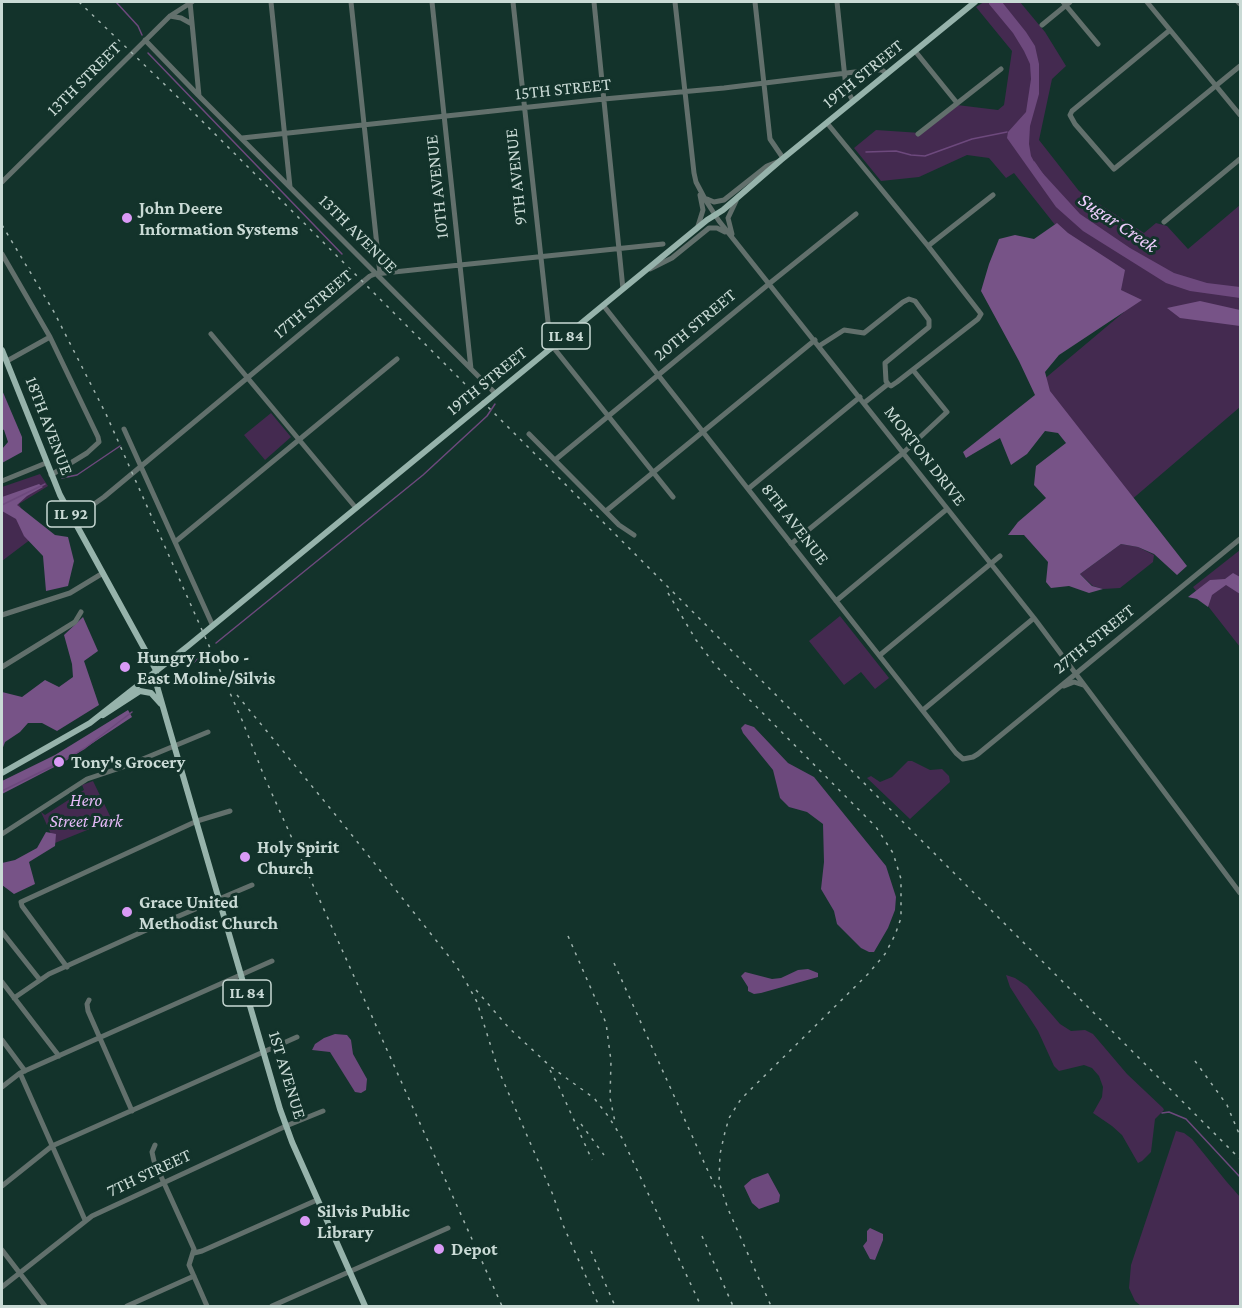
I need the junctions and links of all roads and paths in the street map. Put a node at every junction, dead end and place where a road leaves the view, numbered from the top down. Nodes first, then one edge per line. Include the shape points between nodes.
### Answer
1 (191, 2) edge
2 (271, 2) edge
3 (351, 2) edge
4 (432, 2) edge
5 (513, 2) edge
6 (594, 2) edge
7 (675, 2) edge
8 (755, 2) edge
9 (837, 2) edge
10 (975, 2) edge
11 (1147, 2) edge
12 (1066, 3) edge
13 (170, 16) junction
14 (192, 24) junction
15 (1042, 25) dead end
16 (1170, 30) junction
17 (145, 40) junction
18 (1098, 44) dead end
19 (915, 51) junction
20 (1240, 66) edge
21 (1001, 69) dead end
22 (844, 74) junction
23 (886, 74) junction
24 (765, 83) junction
25 (1216, 85) junction
26 (684, 92) junction
27 (199, 96) junction
28 (604, 99) junction
29 (853, 101) junction
30 (957, 103) junction
31 (525, 108) junction
32 (1240, 115) edge
33 (445, 117) junction
34 (827, 123) junction
35 (364, 125) junction
36 (284, 132) junction
37 (918, 134) dead end
38 (242, 138) junction
39 (782, 159) junction
40 (1240, 159) edge
41 (2, 182) edge
42 (696, 182) junction
43 (290, 187) junction
44 (993, 195) dead end
45 (703, 196) junction
46 (737, 199) junction
47 (856, 214) dead end
48 (716, 215) junction
49 (1164, 222) dead end
50 (696, 230) junction
51 (733, 237) junction
52 (663, 244) dead end
53 (928, 246) junction
54 (620, 248) junction
55 (2, 254) edge
56 (540, 258) junction
57 (460, 265) junction
58 (645, 271) junction
59 (378, 274) junction
60 (770, 283) junction
61 (623, 289) junction
62 (603, 305) junction
63 (211, 334) dead end
64 (50, 337) junction
65 (817, 343) junction
66 (552, 348) junction
67 (2, 350) edge
68 (398, 359) dead end
69 (7, 361) junction
70 (471, 369) junction
71 (913, 370) junction
72 (658, 375) junction
73 (249, 376) junction
74 (888, 384) junction
75 (495, 393) junction
76 (860, 397) junction
77 (864, 403) junction
78 (608, 416) junction
79 (124, 429) dead end
80 (703, 431) junction
81 (529, 434) dead end
82 (299, 439) junction
83 (903, 453) junction
84 (555, 460) junction
85 (46, 464) junction
86 (140, 465) junction
87 (654, 473) junction
88 (51, 475) junction
89 (2, 481) edge
90 (748, 489) junction
91 (673, 497) dead end
92 (356, 508) junction
93 (947, 509) junction
94 (606, 512) junction
95 (74, 519) junction
96 (634, 535) dead end
97 (1240, 539) edge
98 (175, 542) junction
99 (791, 544) junction
100 (1000, 556) dead end
101 (992, 564) junction
102 (103, 573) junction
103 (837, 601) junction
104 (81, 612) dead end
105 (2, 615) edge
106 (1034, 618) junction
107 (212, 624) junction
108 (880, 655) junction
109 (2, 667) edge
110 (156, 670) junction
111 (1076, 673) junction
112 (1087, 687) junction
113 (1057, 689) junction
114 (163, 706) junction
115 (923, 710) junction
116 (90, 723) junction
117 (208, 732) dead end
118 (175, 745) junction
119 (965, 759) joint
120 (2, 773) edge
121 (230, 811) dead end
122 (197, 821) junction
123 (2, 834) edge
124 (252, 885) dead end
125 (1240, 893) edge
126 (220, 899) junction
127 (2, 932) edge
128 (272, 961) dead end
129 (67, 967) junction
130 (241, 974) junction
131 (40, 980) junction
132 (2, 982) edge
133 (14, 998) junction
134 (89, 1000) dead end
135 (297, 1037) dead end
136 (100, 1038) junction
137 (2, 1040) edge
138 (263, 1051) junction
139 (59, 1056) junction
140 (23, 1072) junction
141 (2, 1087) edge
142 (132, 1111) junction
143 (323, 1112) dead end
144 (286, 1126) junction
145 (155, 1145) dead end
146 (52, 1146) junction
147 (164, 1182) junction
148 (2, 1186) edge
149 (318, 1200) junction
150 (85, 1220) junction
151 (448, 1228) dead end
152 (2, 1250) edge
153 (194, 1253) junction
154 (350, 1272) junction
155 (19, 1273) junction
156 (194, 1276) junction
157 (2, 1287) edge
158 (45, 1306) edge
159 (127, 1306) edge
160 (207, 1306) edge
161 (272, 1306) edge
162 (365, 1306) edge

1 - 13 street, 13TH STREET
1 - 14 street
2 - 36 street
3 - 35 street
4 - 33 street, 10TH AVENUE
5 - 31 street, 9TH AVENUE
6 - 28 street
7 - 26 street, MORTON DRIVE
8 - 24 street
9 - 22 street
10 - 19 main road, 19TH STREET / IL 84
11 - 16 street
12 - 15 street
12 - 18 street
13 - 14 street
13 - 17 street, 13TH STREET
14 - 27 street
16 - 25 street
16 - 25 street via 1072,111 1075,124 1114,170
17 - 27 street, 13TH AVENUE
17 - 41 street, 13TH STREET
19 - 23 main road, 19TH STREET / IL 84
19 - 30 street
20 - 25 street
21 - 30 street
22 - 23 street, 15TH STREET via 879,70
22 - 24 street, 15TH STREET
22 - 29 street
23 - 29 main road, 19TH STREET / IL 84
24 - 26 street, 15TH STREET
24 - 39 street via 770,139
25 - 32 street
26 - 28 street, 15TH STREET
26 - 42 street, MORTON DRIVE
27 - 38 street, 13TH AVENUE
28 - 31 street, 15TH STREET
28 - 54 street
29 - 34 main road, 19TH STREET / IL 84
30 - 37 street
31 - 33 street, 15TH STREET
31 - 56 street, 9TH AVENUE
33 - 35 street, 15TH STREET
33 - 57 street, 10TH AVENUE
34 - 39 main road, 19TH STREET / IL 84
34 - 53 street
35 - 36 street, 15TH STREET
35 - 59 street
36 - 38 street, 15TH STREET
36 - 43 street
38 - 43 street, 13TH AVENUE
39 - 45 street via 767,166 724,201 714,202
39 - 46 main road, 19TH STREET / IL 84
40 - 49 street
42 - 45 street, MORTON DRIVE
42 - 50 street via 703,210
43 - 59 street, 13TH AVENUE
44 - 53 street
45 - 48 street, MORTON DRIVE
46 - 48 main road, 19TH STREET / IL 84
46 - 51 street via 728,218
47 - 60 street, 20TH STREET
48 - 50 main road, 19TH STREET / IL 84
48 - 51 street, MORTON DRIVE
50 - 58 main road, 19TH STREET / IL 84
51 - 58 street via 709,228 672,258
51 - 60 street, MORTON DRIVE
52 - 54 street, 17TH STREET
53 - 71 street via 981,314
54 - 56 street, 17TH STREET
54 - 61 street
55 - 64 street
56 - 57 street, 17TH STREET
56 - 66 street, 9TH AVENUE
57 - 59 street, 17TH STREET
57 - 70 street, 10TH AVENUE
58 - 61 main road, 19TH STREET / IL 84
59 - 70 street, 13TH AVENUE
59 - 73 street, 17TH STREET via 370,276
60 - 65 street, MORTON DRIVE
60 - 72 street, 20TH STREET
61 - 62 main road, 19TH STREET / IL 84
62 - 66 main road, 19TH STREET / IL 84
62 - 72 street, 8TH AVENUE
63 - 73 street
64 - 69 street
64 - 88 street via 99,442
65 - 74 street via 844,330 864,333 906,300 915,301 929,320 929,327 885,363
65 - 76 street, MORTON DRIVE
65 - 80 street
66 - 75 main road, 19TH STREET / IL 84
66 - 78 street
67 - 69 main road, 18TH AVENUE / IL 92
68 - 82 street
69 - 85 main road, 18TH AVENUE / IL 92
70 - 75 street, 13TH AVENUE
71 - 74 street
71 - 83 street via 947,412
72 - 78 street, 20TH STREET
72 - 80 street, 8TH AVENUE
73 - 82 street
73 - 86 street, 17TH STREET
74 - 77 street
75 - 92 main road, 19TH STREET / IL 84
76 - 77 street, MORTON DRIVE
76 - 90 street
77 - 83 street, MORTON DRIVE
78 - 84 street, 20TH STREET
78 - 87 street
79 - 86 street
80 - 87 street
80 - 90 street, 8TH AVENUE
81 - 84 street
82 - 92 street
82 - 98 street
83 - 93 street, MORTON DRIVE
83 - 99 street
84 - 94 street
85 - 88 main road, 18TH AVENUE / IL 92
85 - 89 street
86 - 95 street, 17TH STREET
86 - 98 street
87 - 91 street
87 - 94 street
88 - 95 main road, 18TH AVENUE / IL 92
90 - 99 street, 8TH AVENUE
92 - 107 main road, 19TH STREET / IL 84
93 - 101 street, MORTON DRIVE
93 - 103 street
94 - 96 street
95 - 102 main road, 18TH AVENUE / IL 92
97 - 111 street, 27TH STREET
98 - 107 street
99 - 103 street, 8TH AVENUE
100 - 101 street
101 - 106 street, MORTON DRIVE
101 - 108 street
102 - 105 street via 70,593
102 - 110 main road, 18TH AVENUE / IL 92
103 - 108 street, 8TH AVENUE
104 - 109 street via 75,622
106 - 111 street, MORTON DRIVE
106 - 115 street
107 - 110 main road, 19TH STREET / IL 84
108 - 115 street, 8TH AVENUE
110 - 114 main road, 1ST AVENUE / IL 84
110 - 116 main road, 19TH STREET
111 - 112 street, MORTON DRIVE
111 - 113 street, 27TH STREET
112 - 113 street via 1074,682
112 - 125 street, MORTON DRIVE
113 - 119 street, 27TH STREET via 978,754
114 - 116 main road via 151,693 140,691
114 - 118 main road, 1ST AVENUE / IL 84
115 - 119 street, 8TH AVENUE
116 - 120 main road
117 - 118 street
118 - 122 main road, 1ST AVENUE / IL 84
118 - 123 street via 78,783
121 - 122 street
122 - 126 main road, 1ST AVENUE / IL 84
122 - 129 street via 21,902
124 - 126 street
126 - 129 street
126 - 130 main road, 1ST AVENUE / IL 84
127 - 131 street
128 - 130 street
129 - 131 street
130 - 136 street
130 - 138 main road, 1ST AVENUE / IL 84
131 - 133 street
132 - 133 street
133 - 139 street
134 - 136 street via 88,1011
135 - 138 street
136 - 139 street
136 - 142 street
137 - 140 street
138 - 142 street
138 - 144 main road, 1ST AVENUE / IL 84
139 - 140 street
140 - 141 street
140 - 146 street
142 - 146 street
143 - 144 street, 7TH STREET
144 - 147 street, 7TH STREET
144 - 149 main road, 1ST AVENUE / IL 84
145 - 147 street via 152,1152
146 - 148 street
146 - 150 street
147 - 150 street, 7TH STREET
147 - 153 street
149 - 153 street
149 - 154 main road, 1ST AVENUE / IL 84
150 - 155 street, 7TH STREET
151 - 154 street
152 - 155 street
153 - 156 street via 189,1261
154 - 161 street
154 - 162 main road, 1ST AVENUE / IL 84
155 - 157 street, 7TH STREET
155 - 158 street
156 - 159 street
156 - 160 street

